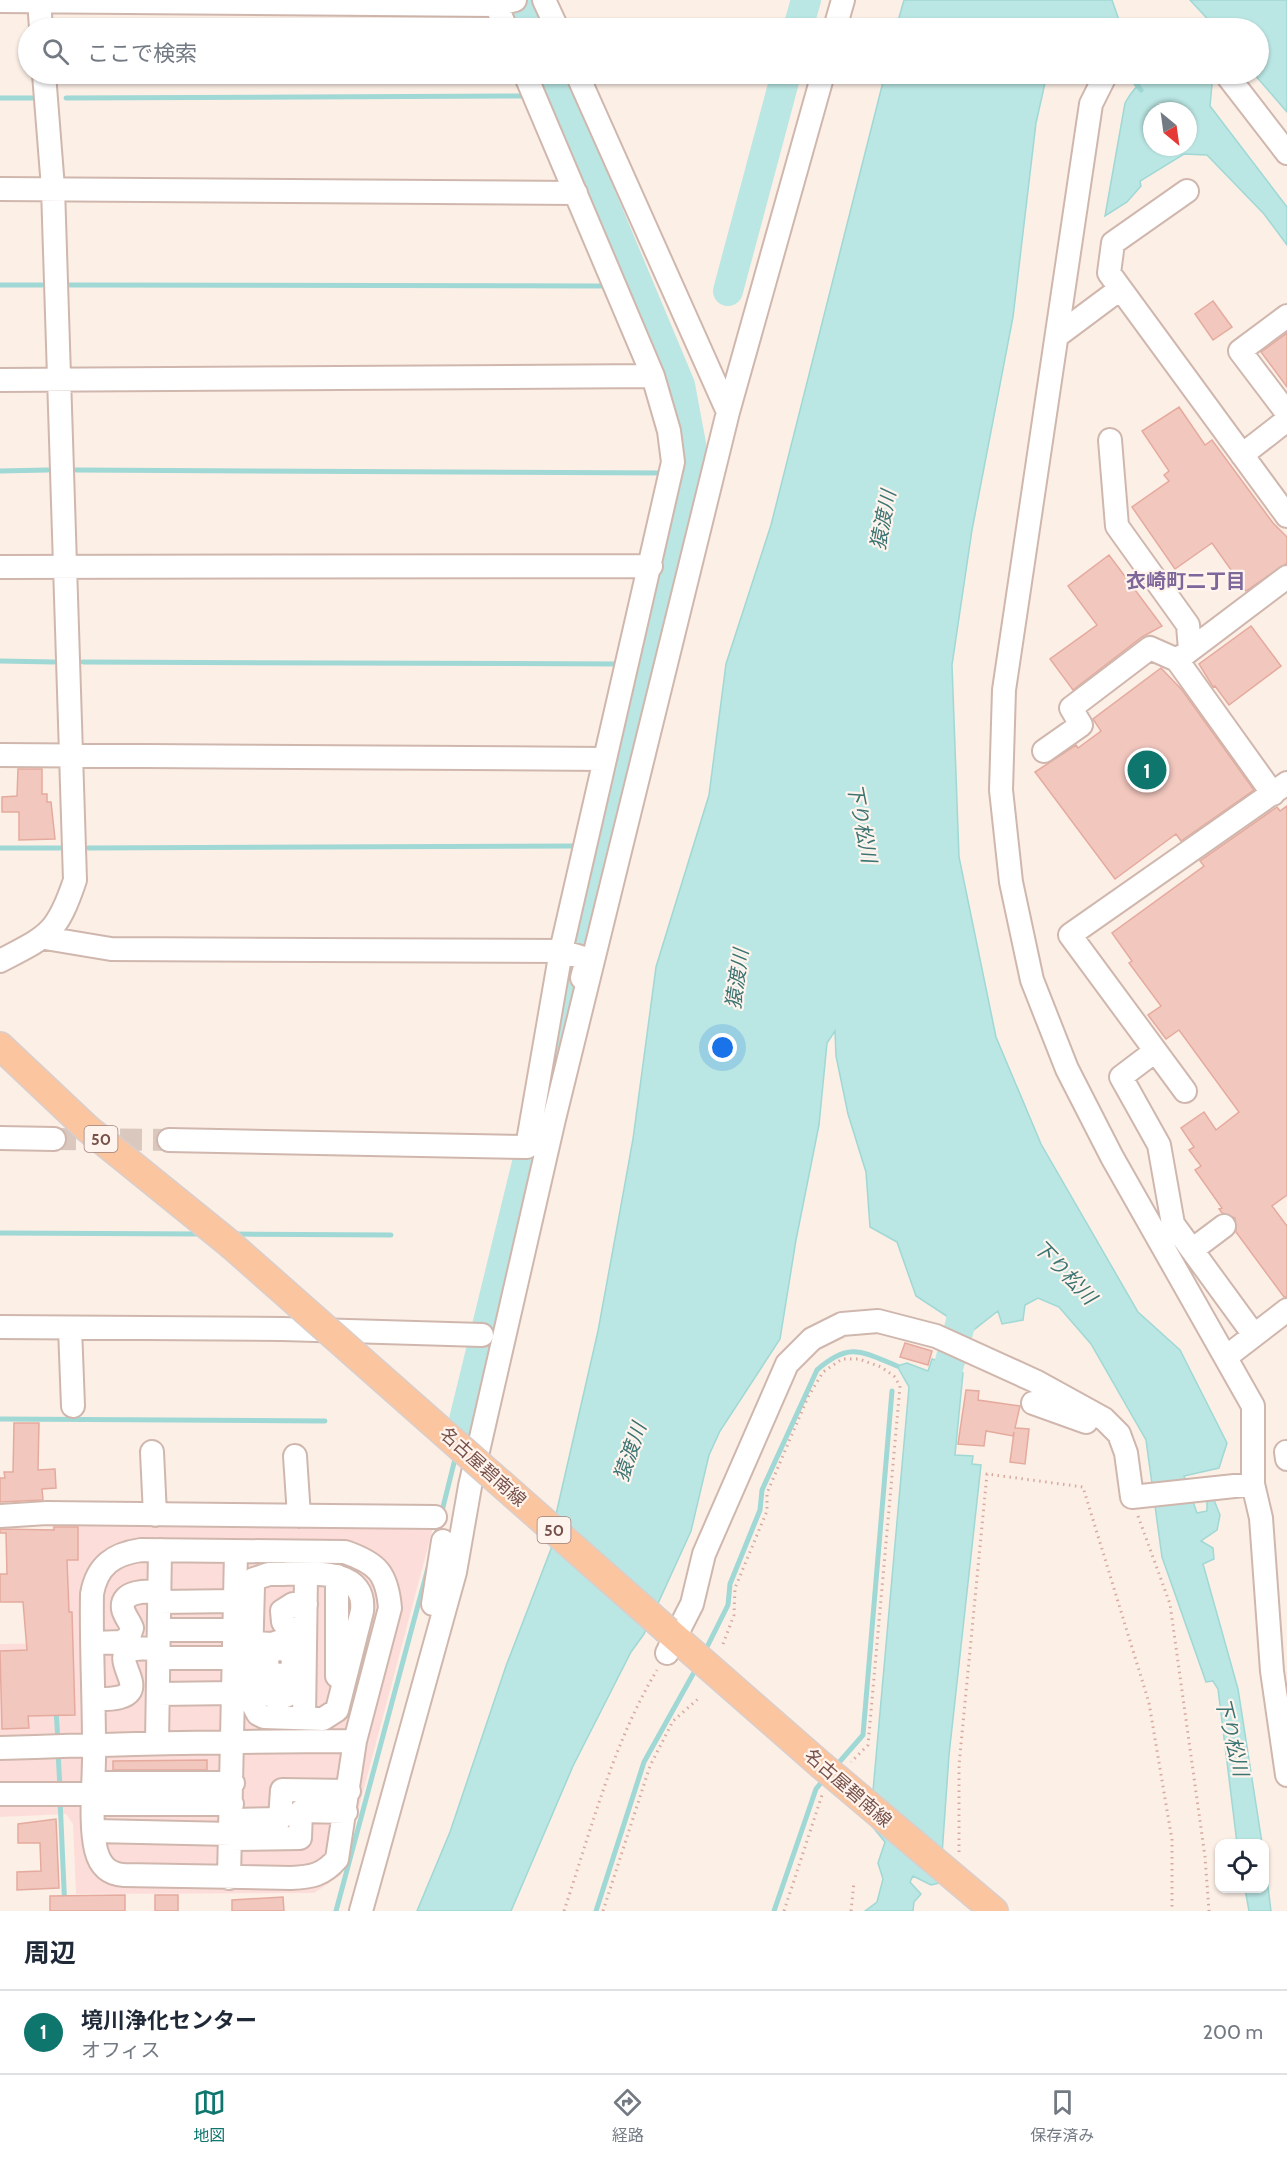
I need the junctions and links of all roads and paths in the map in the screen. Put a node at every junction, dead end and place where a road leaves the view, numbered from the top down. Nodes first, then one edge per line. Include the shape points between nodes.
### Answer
1 (544, 0) edge
2 (843, 0) edge
3 (0, 1) edge
4 (39, 1) edge
5 (124, 2) edge
6 (502, 2) edge
7 (40, 18) edge
8 (504, 18) edge
9 (552, 18) edge
10 (838, 18) edge
11 (45, 84) edge
12 (529, 84) edge
13 (581, 84) edge
14 (820, 84) edge
15 (1101, 84) edge
16 (1234, 84) edge
17 (1287, 153) edge
18 (52, 188) junction
19 (0, 189) edge
20 (1187, 191) dead end
21 (576, 193) junction
22 (1120, 289) junction
23 (1287, 316) edge
24 (1057, 336) junction
25 (653, 376) junction
26 (0, 380) edge
27 (59, 380) junction
28 (728, 412) junction
29 (1287, 413) edge
30 (1287, 420) edge
31 (1110, 441) dead end
32 (1242, 455) junction
33 (1287, 516) edge
34 (651, 566) junction
35 (0, 567) edge
36 (65, 567) junction
37 (1287, 577) edge
38 (1183, 655) junction
39 (1044, 751) dead end
40 (72, 754) junction
41 (0, 755) edge
42 (605, 759) junction
43 (1280, 788) edge
44 (45, 938) junction
45 (562, 951) junction
46 (0, 961) edge
47 (575, 1036) junction
48 (0, 1046) edge
49 (1154, 1052) junction
50 (1185, 1091) dead end
51 (0, 1138) edge
52 (54, 1139) tunnel mouth
53 (168, 1140) tunnel mouth
54 (1224, 1226) dead end
55 (1192, 1250) junction
56 (1287, 1310) edge
57 (0, 1327) edge
58 (70, 1328) junction
59 (482, 1335) dead end
60 (1254, 1335) junction
61 (1226, 1357) junction
62 (1033, 1402) dead end
63 (73, 1406) dead end
64 (1119, 1434) junction
65 (152, 1452) dead end
66 (295, 1456) dead end
67 (1246, 1485) junction
68 (1132, 1497) junction
69 (154, 1515) junction
70 (0, 1516) edge
71 (299, 1516) junction
72 (435, 1517) dead end
73 (443, 1541) dead end
74 (160, 1550) junction
75 (236, 1552) junction
76 (315, 1585) junction
77 (159, 1597) junction
78 (235, 1601) junction
79 (246, 1631) junction
80 (93, 1643) junction
81 (158, 1646) junction
82 (689, 1647) junction
83 (234, 1658) junction
84 (432, 1658) junction
85 (289, 1670) junction
86 (234, 1693) junction
87 (158, 1694) junction
88 (94, 1698) junction
89 (698, 1699) dead end
90 (301, 1714) junction
91 (234, 1741) junction
92 (290, 1741) junction
93 (355, 1741) junction
94 (157, 1743) junction
95 (94, 1745) junction
96 (0, 1748) edge
97 (1287, 1775) edge
98 (835, 1778) junction
99 (0, 1794) edge
100 (88, 1794) junction
101 (347, 1801) junction
102 (231, 1816) junction
103 (95, 1831) junction
104 (229, 1878) junction
105 (954, 1879) junction
106 (854, 1882) dead end
107 (361, 1911) edge
108 (564, 1911) edge
109 (603, 1911) edge
110 (784, 1911) edge
111 (851, 1911) edge
112 (994, 1911) edge
113 (1172, 1911) edge
114 (1209, 1911) edge

1 - 9 street
2 - 10 street
3 - 4 street
4 - 5 street
4 - 7 street
5 - 6 street
6 - 8 street
11 - 18 street
12 - 21 street
13 - 28 street
14 - 28 street
15 - 24 street via 1091,104
16 - 17 street
18 - 19 street
18 - 21 street
18 - 27 street
20 - 22 street via 1113,243 1109,273
21 - 25 street
22 - 24 street
22 - 32 street
23 - 29 street via 1240,351
24 - 61 street via 1004,690 1001,790 1011,882 1032,980 1067,1069 1112,1157
25 - 27 street
25 - 34 street via 669,431 673,462
26 - 27 street
27 - 36 street
28 - 47 street
30 - 32 street
31 - 38 street via 1117,526 1188,625
32 - 33 street
34 - 36 street
34 - 42 street
35 - 36 street
36 - 40 street
37 - 38 street
38 - 39 street via 1150,648 1071,708 1081,724
38 - 43 street
40 - 41 street
40 - 42 street
40 - 44 street via 75,880 65,912
42 - 45 street
43 - 49 street via 1070,935
44 - 45 street via 111,949
44 - 46 street
45 - 47 street via 587,958 571,1021
45 - 53 street via 527,1147
47 - 84 street via 473,1474 455,1572
48 - 82 main road, 名古屋碧南線 / 50, bridge via 88,1129 208,1224
49 - 50 street
49 - 55 street via 1121,1077 1159,1145 1173,1224
51 - 52 street
54 - 55 street
55 - 60 street
56 - 60 street
57 - 58 street
58 - 59 street
58 - 63 street
60 - 61 street
61 - 67 street via 1253,1406
62 - 64 street
64 - 68 street via 1126,1453
64 - 82 street via 1104,1419 936,1336 878,1321 842,1324 812,1339 787,1364 704,1554 692,1604
65 - 69 street
66 - 71 street
67 - 68 street
67 - 97 street via 1261,1518 1272,1671
68 - 114 path via 1170,1604 1204,1845
69 - 70 street
69 - 71 street
71 - 72 street
73 - 84 street via 427,1635
74 - 75 street
74 - 77 street
74 - 80 street via 126,1552 100,1569 92,1593
75 - 78 street
75 - 93 street via 345,1552 378,1569 388,1586 390,1608
76 - 79 street via 269,1574 254,1579
76 - 79 street via 282,1611 283,1622 289,1629 286,1639 272,1644
76 - 85 street
76 - 90 street
76 - 90 street via 352,1581 363,1600
77 - 78 street
77 - 80 street via 141,1591 131,1594 123,1610 132,1628 129,1637 121,1642
77 - 81 street
78 - 79 street
79 - 81 street
79 - 83 street
79 - 90 street via 253,1708 264,1717
80 - 88 street
81 - 83 street
81 - 87 street
81 - 88 street via 135,1649 126,1656 124,1665 132,1682 128,1695 114,1700
82 - 98 main road, 名古屋碧南線 / 50
82 - 98 path via 734,1615 735,1588 766,1511 767,1493 808,1396 823,1372 842,1359 859,1359 894,1376 900,1386 870,1733 868,1745
82 - 108 path via 643,1693 606,1781
83 - 86 street
84 - 107 street
85 - 90 street
85 - 90 street via 269,1682 268,1689 272,1696
86 - 87 street
86 - 91 street
87 - 94 street
88 - 95 street
89 - 109 path via 673,1720 650,1766
90 - 92 street
91 - 92 street
91 - 94 street
91 - 102 street
92 - 93 street
93 - 101 street
94 - 95 street
95 - 96 street
95 - 100 street
98 - 105 main road, 名古屋碧南線 / 50
98 - 110 path
99 - 100 street
100 - 102 street
100 - 103 street
101 - 102 street via 282,1790 280,1819
101 - 104 street via 338,1859 326,1872 291,1878
102 - 103 street
102 - 104 street
103 - 104 street via 100,1861 115,1874
105 - 112 main road, 名古屋碧南線 / 50
105 - 113 path via 959,1765 987,1474 1083,1486 1149,1703 1172,1840
106 - 111 path

